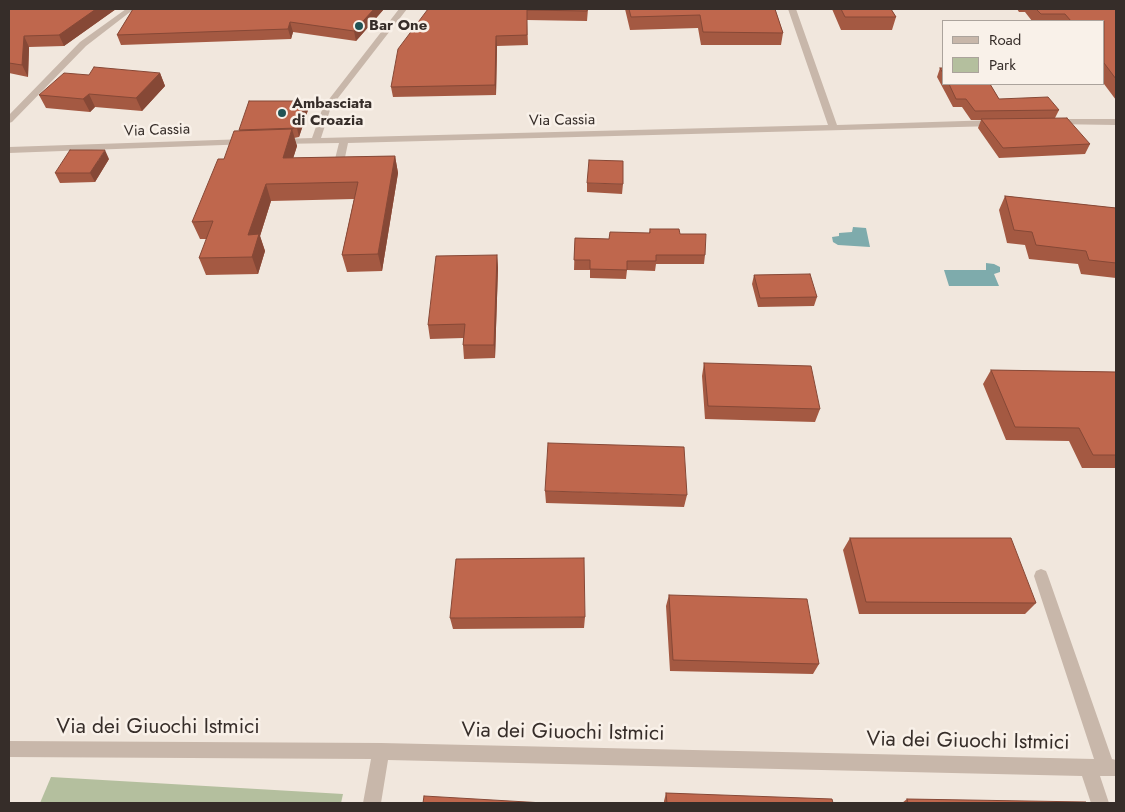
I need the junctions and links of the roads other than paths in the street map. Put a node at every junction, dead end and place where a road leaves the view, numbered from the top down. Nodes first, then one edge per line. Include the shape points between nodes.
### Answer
1 (130, 9) edge
2 (403, 9) edge
3 (792, 9) edge
4 (9, 120) edge
5 (1045, 122) edge
6 (1116, 122) edge
7 (1005, 123) edge
8 (833, 128) junction
9 (344, 140) junction
10 (316, 141) junction
11 (9, 150) edge
12 (338, 168) edge
13 (1041, 576) dead end
14 (9, 750) edge
15 (381, 751) junction
16 (1088, 767) junction
17 (1111, 768) edge
18 (372, 803) edge
19 (1100, 803) edge

1 - 4 street via 83,44
2 - 10 street via 327,107
3 - 8 street
5 - 6 street
7 - 8 street, Via Cassia
8 - 9 street, Via Cassia
9 - 10 street, Via Cassia
9 - 12 street
10 - 11 street, Via Cassia
13 - 17 street
14 - 15 street, Via dei Giuochi Istmici
15 - 16 street, Via dei Giuochi Istmici
15 - 18 street
16 - 17 street, Via dei Giuochi Istmici
16 - 19 street

